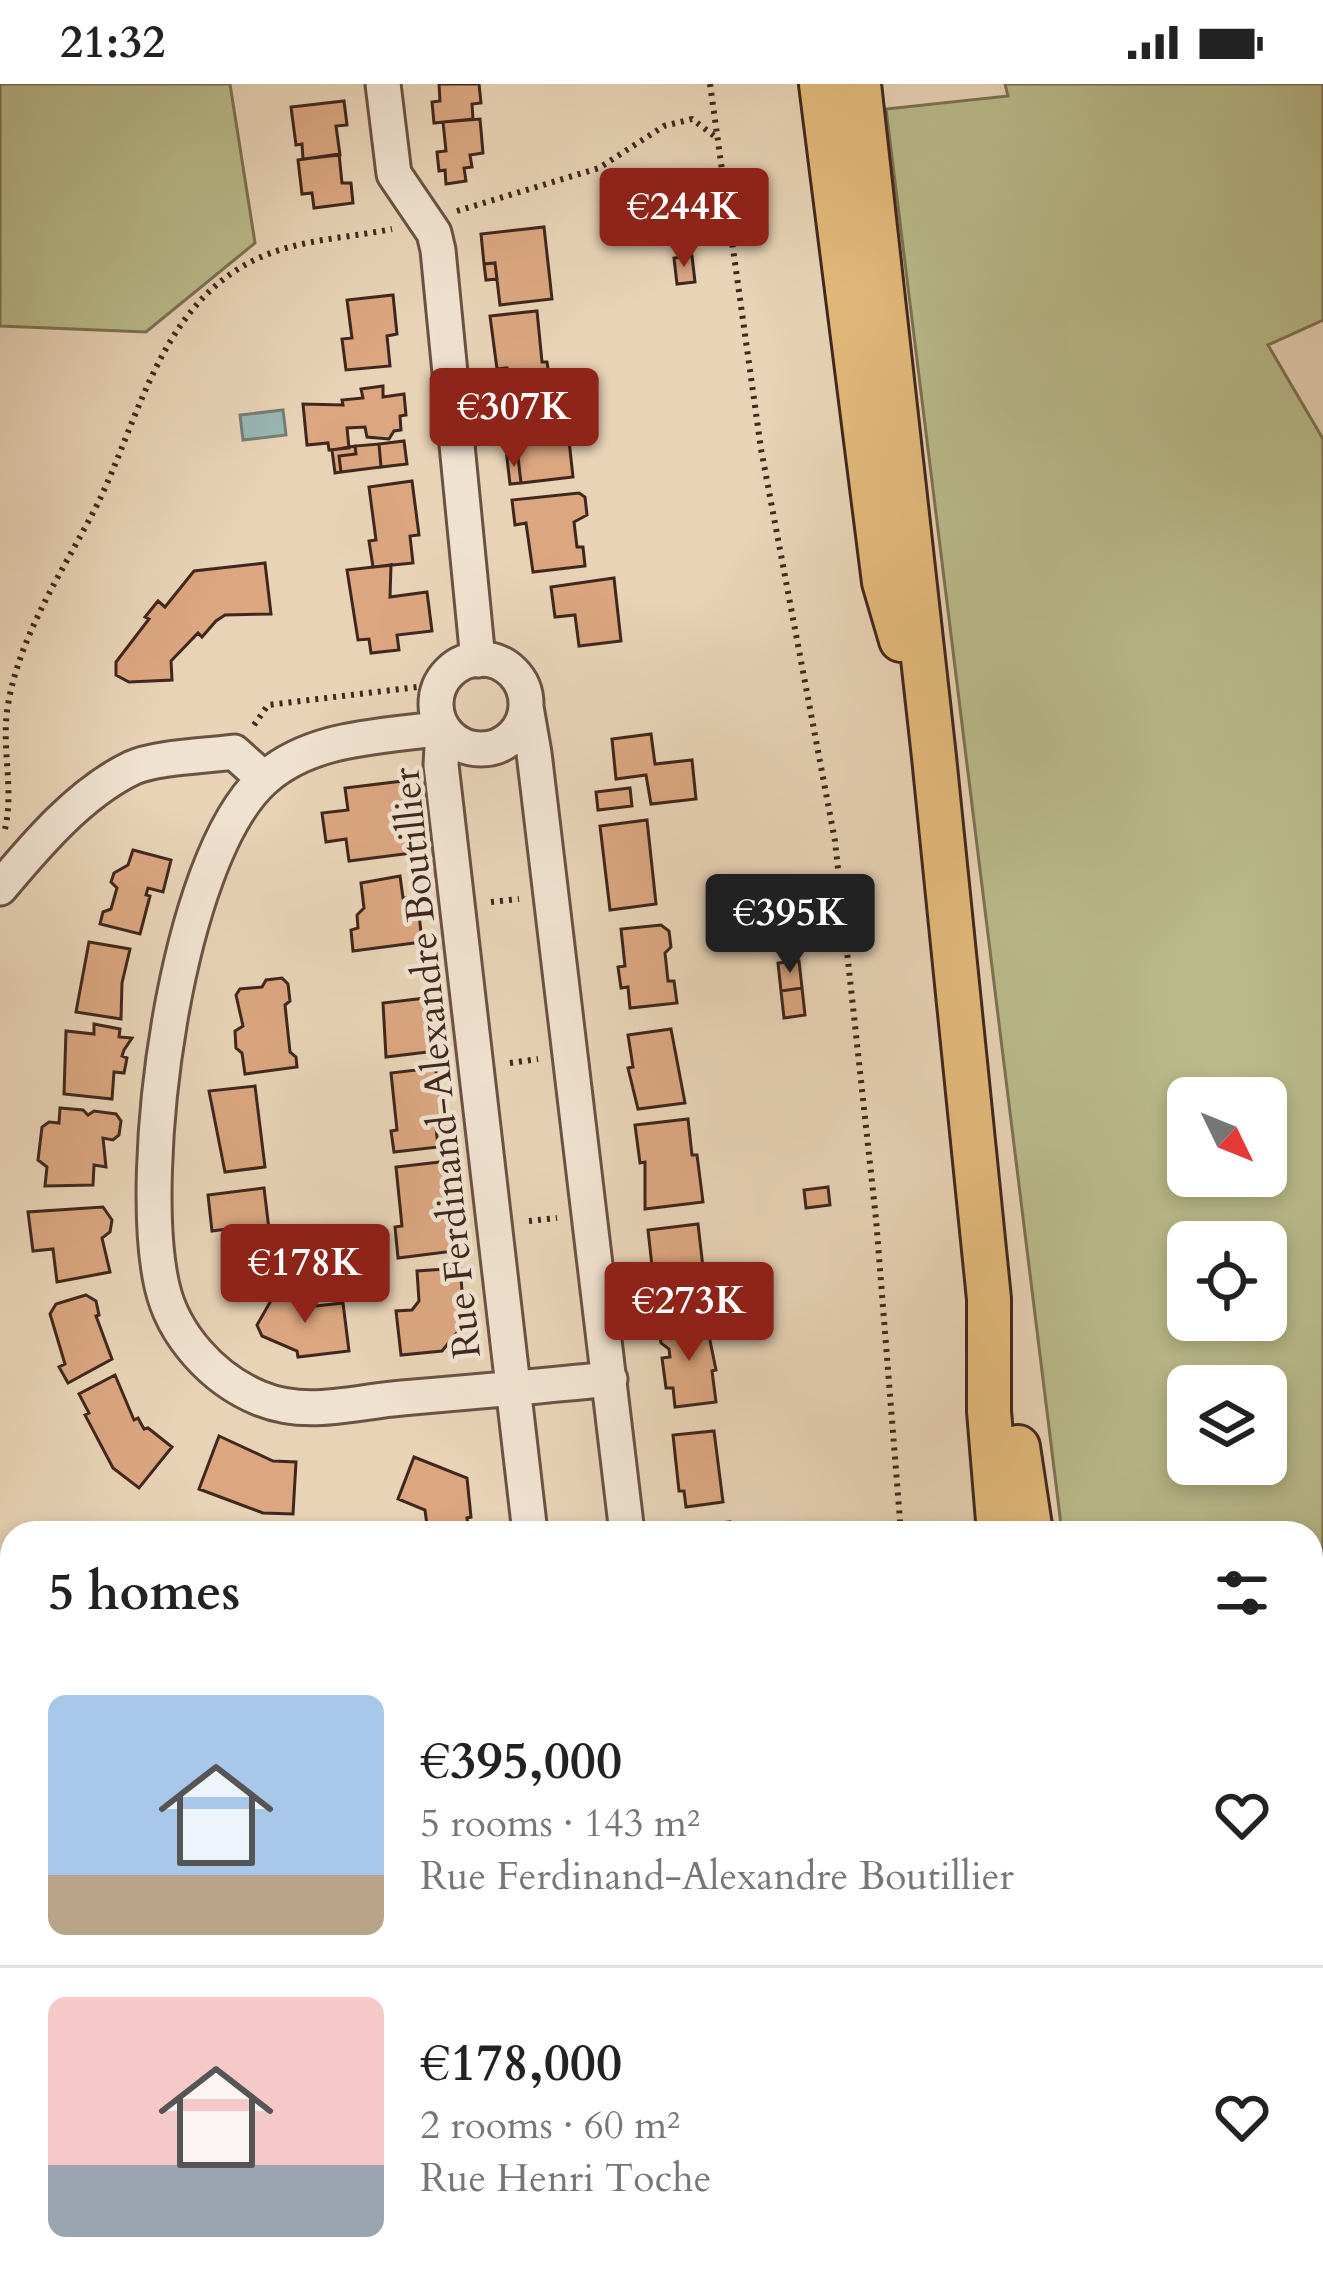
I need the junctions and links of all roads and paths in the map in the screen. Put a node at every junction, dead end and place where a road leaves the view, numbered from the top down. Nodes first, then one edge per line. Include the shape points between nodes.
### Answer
1 (383, 84) edge
2 (710, 84) edge
3 (821, 84) edge
4 (859, 84) edge
5 (717, 138) junction
6 (426, 220) junction
7 (478, 660) junction
8 (442, 684) junction
9 (526, 707) junction
10 (443, 728) junction
11 (234, 752) junction
12 (934, 757) junction
13 (264, 779) junction
14 (0, 838) edge
15 (0, 888) edge
16 (552, 895) junction
17 (457, 906) junction
18 (571, 1054) junction
19 (476, 1068) junction
20 (591, 1215) junction
21 (494, 1225) junction
22 (988, 1299) junction
23 (610, 1378) junction
24 (514, 1388) junction
25 (529, 1521) edge
26 (626, 1521) edge
27 (900, 1521) edge
28 (998, 1521) edge
29 (1028, 1521) edge

1 - 6 street via 394,174
2 - 5 path
3 - 12 main road via 884,583
4 - 12 main road
5 - 6 path via 692,119 674,122 599,168
5 - 27 path via 761,449 835,841
6 - 7 street via 438,250
6 - 14 path via 318,238 252,261 190,315 154,371 26,649 8,711 10,805
7 - 8 street via 456,667
7 - 9 street via 514,674
8 - 10 street via 436,706
8 - 11 path via 268,706
9 - 10 street via 515,733 490,748 462,745
9 - 16 street
10 - 13 street via 319,747
10 - 17 street, Rue Ferdinand-Alexandre Boutillier
11 - 13 street
11 - 15 street via 135,766 80,805
12 - 22 main road
13 - 24 street via 229,826 178,978 157,1115 162,1287 179,1328 208,1364 282,1406
16 - 17 path
16 - 18 street
17 - 19 street, Rue Ferdinand-Alexandre Boutillier
18 - 19 path
18 - 20 street
19 - 21 street, Rue Ferdinand-Alexandre Boutillier
20 - 21 path
20 - 23 street
21 - 24 street, Rue Ferdinand-Alexandre Boutillier
22 - 28 main road
22 - 29 main road
23 - 24 street, Rue Ferdinand-Alexandre Boutillier
23 - 26 street
24 - 25 street, Rue Ferdinand-Alexandre Boutillier

